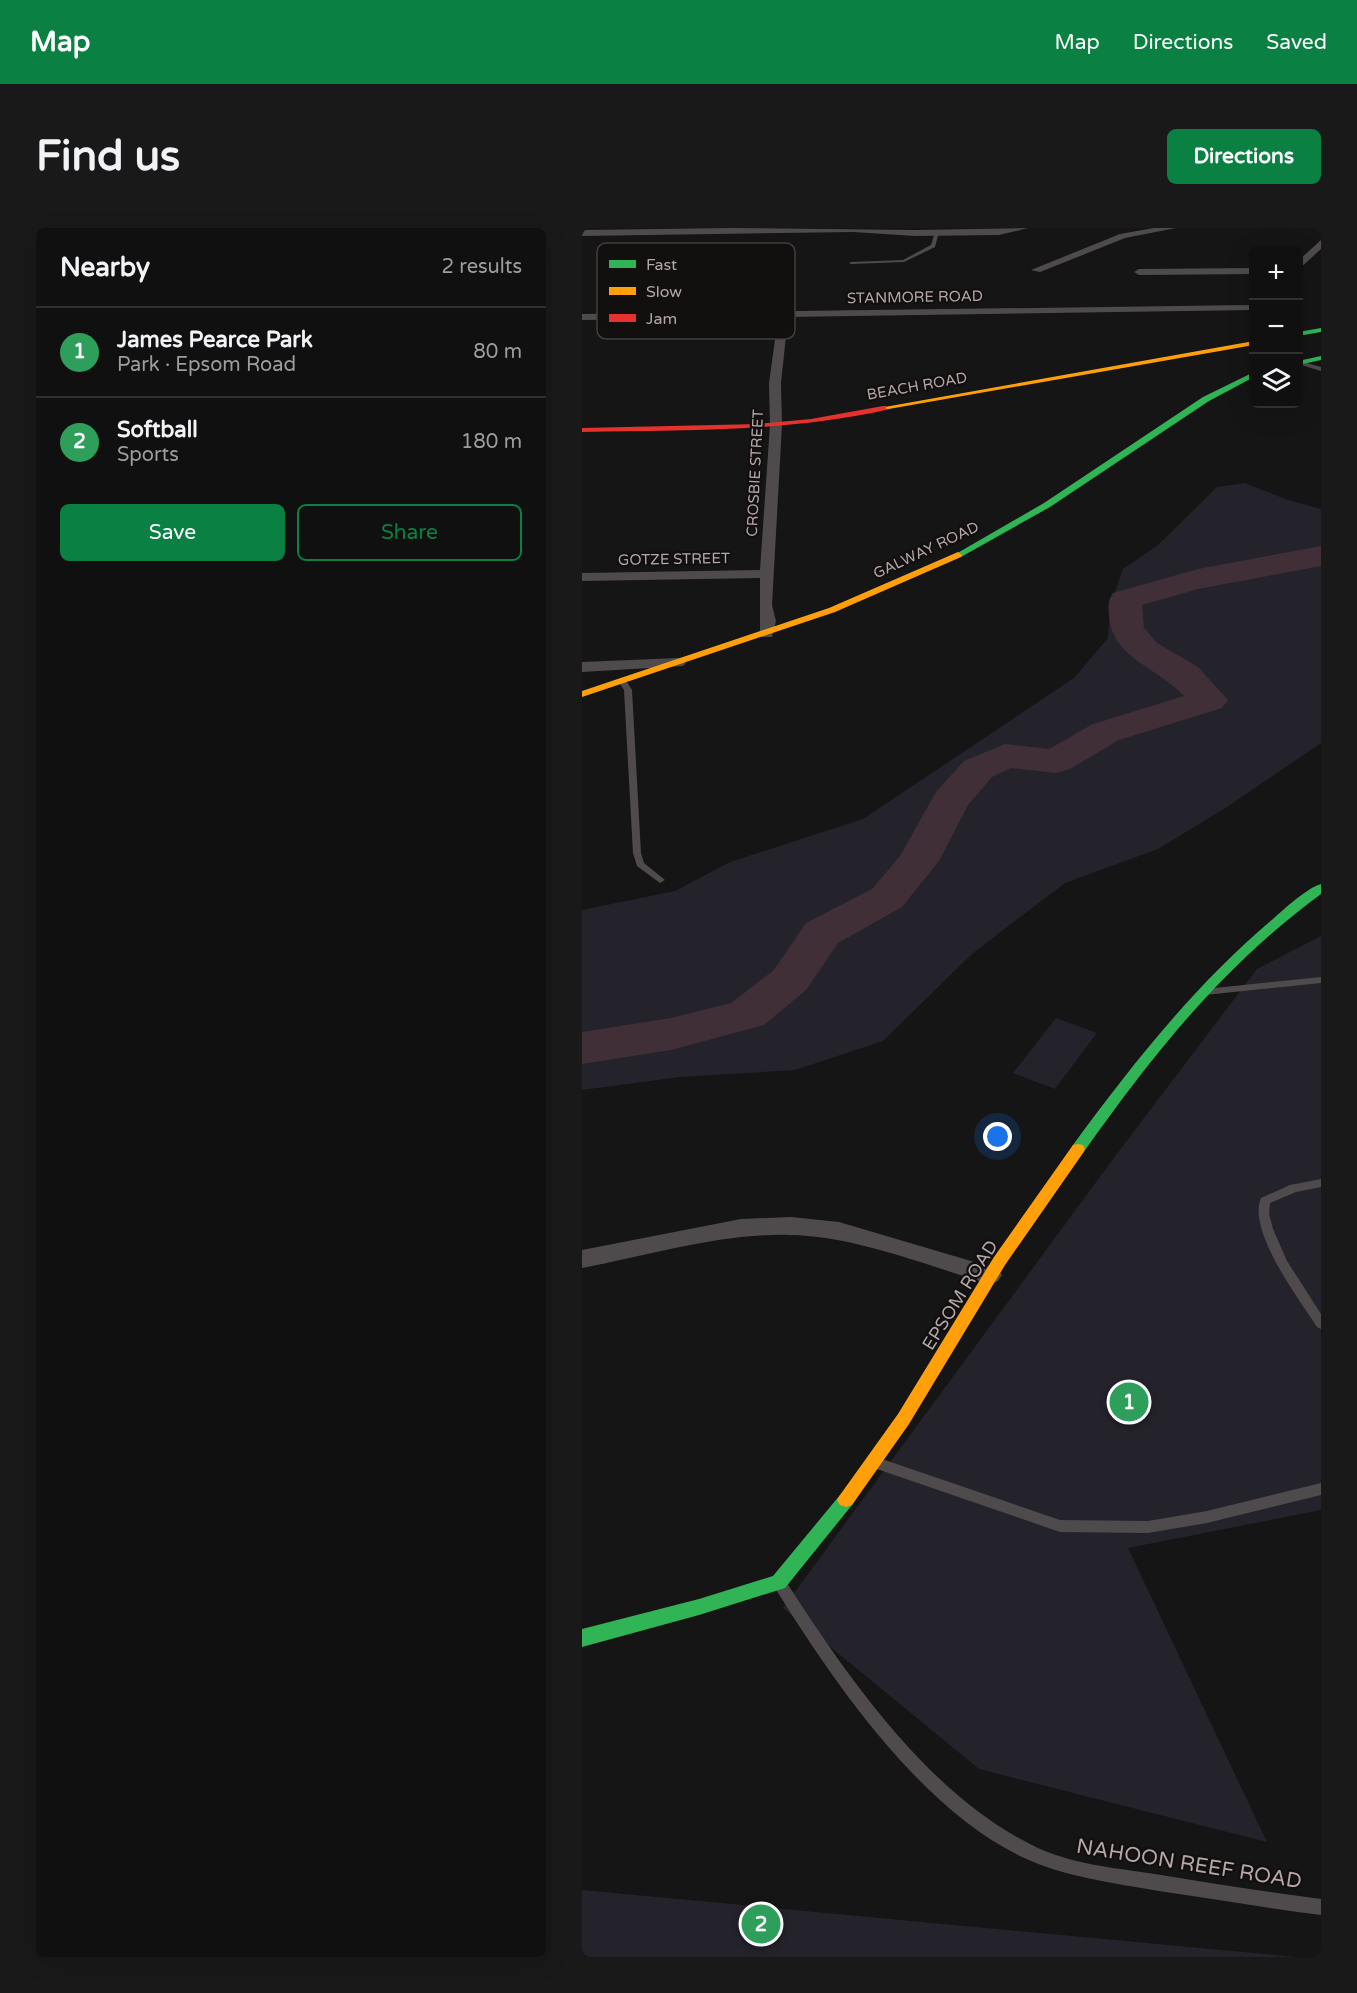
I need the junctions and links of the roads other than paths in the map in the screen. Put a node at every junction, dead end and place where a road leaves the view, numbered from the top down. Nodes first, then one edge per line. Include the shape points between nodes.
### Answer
1 (1023, 228) edge
2 (1171, 228) edge
3 (582, 232) edge
4 (937, 232) junction
5 (1321, 243) edge
6 (851, 263) dead end
7 (1303, 263) edge
8 (1036, 270) dead end
9 (1249, 271) edge
10 (1139, 273) dead end
11 (1249, 310) edge
12 (795, 314) edge
13 (582, 317) edge
14 (597, 317) edge
15 (1321, 330) edge
16 (1303, 333) edge
17 (781, 339) edge
18 (1249, 344) edge
19 (1321, 358) edge
20 (1303, 362) edge
21 (1303, 364) edge
22 (1321, 369) edge
23 (1249, 377) edge
24 (776, 425) junction
25 (582, 430) edge
26 (766, 574) junction
27 (582, 577) edge
28 (767, 634) junction
29 (678, 663) junction
30 (582, 667) edge
31 (622, 681) junction
32 (582, 694) edge
33 (660, 880) dead end
34 (1321, 888) edge
35 (1321, 980) edge
36 (1199, 993) junction
37 (1321, 1182) edge
38 (582, 1259) edge
39 (990, 1275) junction
40 (1321, 1324) edge
41 (876, 1463) junction
42 (1321, 1490) edge
43 (779, 1581) junction
44 (582, 1638) edge
45 (1321, 1907) edge

1 - 4 street
2 - 8 street via 1122,236
3 - 4 street
4 - 6 lane via 933,246 908,260
5 - 7 street
9 - 10 street
11 - 12 street, STANMORE ROAD
13 - 14 street, STANMORE ROAD
15 - 16 street
17 - 24 street, CROSBIE STREET via 775,382
18 - 24 street, BEACH ROAD
19 - 20 street
21 - 22 lane
23 - 28 street, GALWAY ROAD via 1186,412 976,546 874,593
24 - 25 street, BEACH ROAD
24 - 26 street, CROSBIE STREET
26 - 27 street, GOTZE STREET
26 - 28 street, CROSBIE STREET
28 - 29 street, GALWAY ROAD
29 - 30 street
29 - 31 street, GALWAY ROAD
31 - 32 street, GALWAY ROAD
31 - 33 lane via 628,690 637,853 640,864
34 - 36 street, EPSOM ROAD via 1277,918
35 - 36 lane
36 - 39 street, EPSOM ROAD via 1093,1128
37 - 40 lane via 1275,1195 1265,1201 1261,1210 1270,1239
38 - 39 street via 741,1228 791,1226 839,1231
39 - 41 street, EPSOM ROAD
41 - 42 lane via 1060,1526 1148,1527
41 - 43 street, EPSOM ROAD
43 - 44 street
43 - 45 lane, NAHOON REEF ROAD via 802,1620 892,1737 924,1774 989,1829 1027,1851 1067,1865

